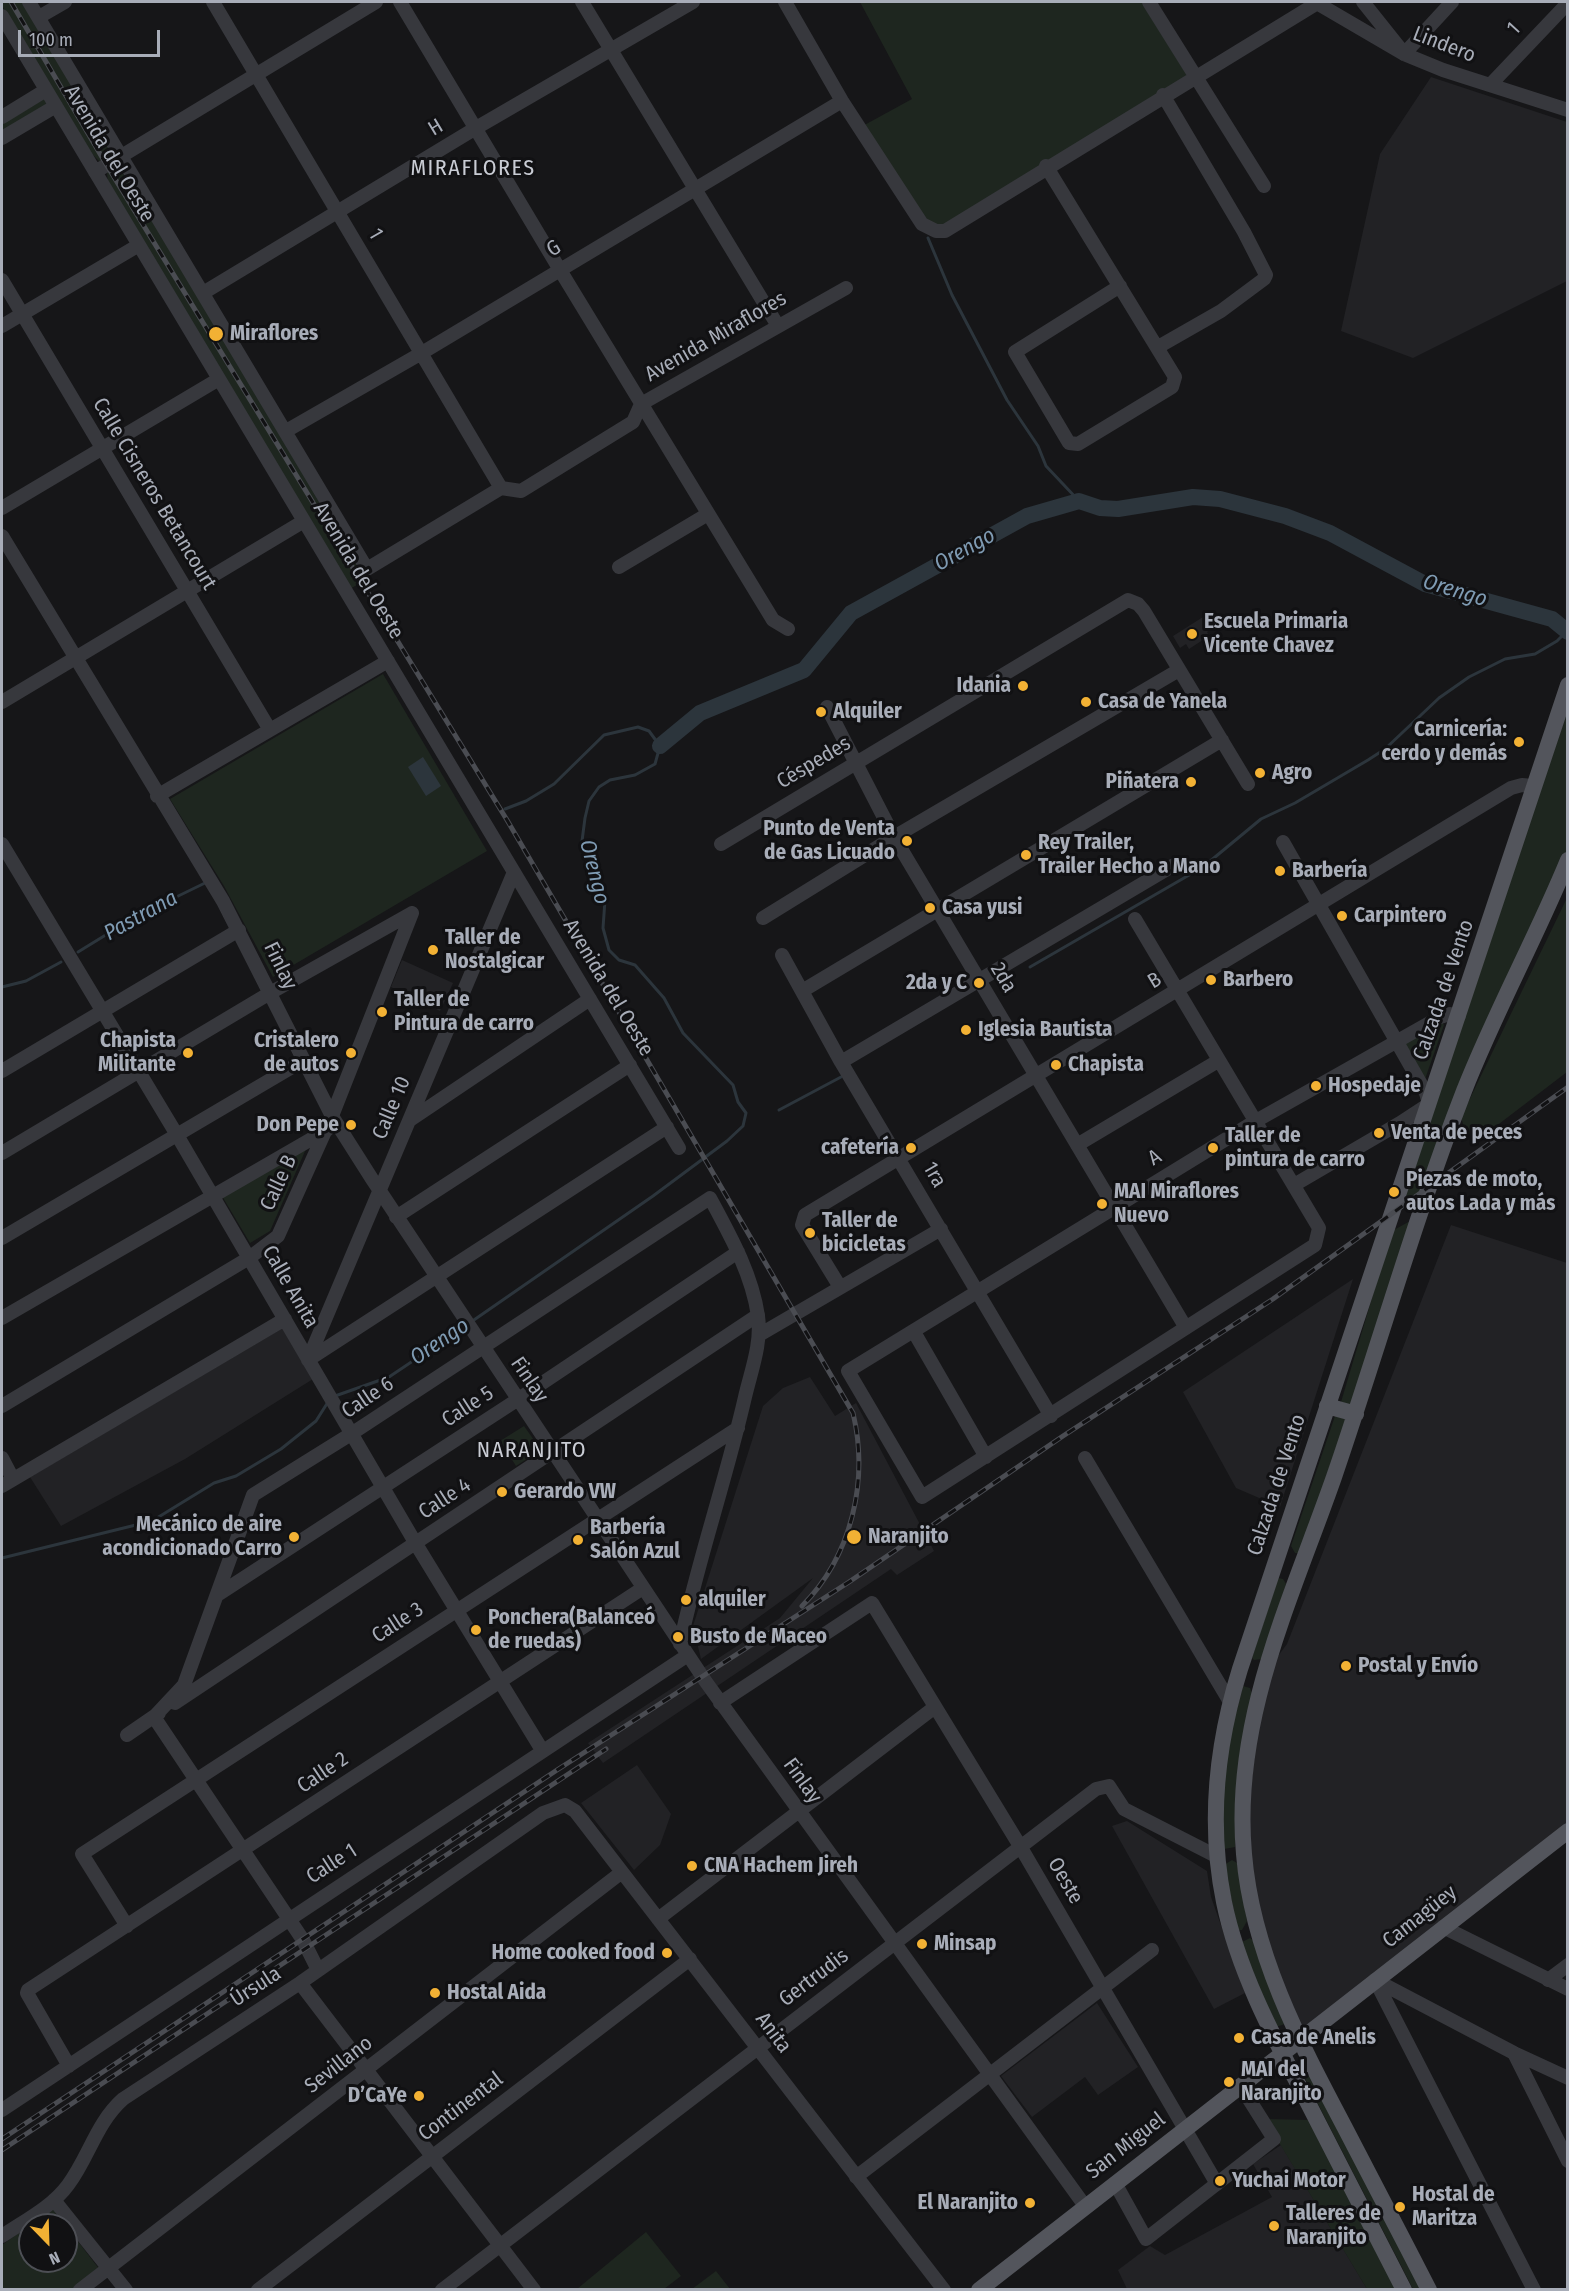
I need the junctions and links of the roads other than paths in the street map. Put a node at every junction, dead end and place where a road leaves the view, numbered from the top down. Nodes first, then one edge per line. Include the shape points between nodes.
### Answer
1 (29, 2) edge
2 (65, 2) edge
3 (213, 2) edge
4 (376, 2) edge
5 (400, 2) edge
6 (582, 2) edge
7 (693, 2) edge
8 (785, 2) edge
9 (1149, 2) edge
10 (1317, 2) edge
11 (1363, 2) edge
12 (1452, 2) edge
13 (1568, 3) edge
14 (2, 15) edge
15 (39, 17) junction
16 (610, 51) junction
17 (1404, 54) junction
18 (255, 73) junction
19 (1195, 76) junction
20 (1491, 84) junction
21 (46, 90) junction
22 (1163, 95) junction
23 (842, 100) junction
24 (56, 106) junction
25 (1568, 110) edge
26 (2, 117) edge
27 (476, 128) junction
28 (2, 138) edge
29 (121, 155) junction
30 (1046, 166) junction
31 (95, 172) junction
32 (1264, 186) dead end
33 (694, 190) junction
34 (338, 212) junction
35 (139, 245) junction
36 (560, 270) junction
37 (2, 280) edge
38 (1120, 286) junction
39 (846, 288) dead end
40 (203, 293) junction
41 (22, 314) junction
42 (2, 326) edge
43 (778, 326) junction
44 (1158, 347) junction
45 (420, 354) junction
46 (219, 380) junction
47 (641, 404) junction
48 (286, 432) junction
49 (102, 449) junction
50 (501, 488) junction
51 (2, 508) edge
52 (708, 514) junction
53 (304, 521) junction
54 (2, 536) edge
55 (619, 567) dead end
56 (367, 569) joint
57 (187, 591) junction
58 (788, 629) dead end
59 (75, 658) junction
60 (388, 661) junction
61 (1179, 670) junction
62 (1568, 685) edge
63 (2, 702) edge
64 (827, 707) dead end
65 (270, 730) junction
66 (1222, 740) junction
67 (854, 764) junction
68 (1248, 784) dead end
69 (1532, 786) junction
70 (157, 796) junction
71 (894, 837) junction
72 (1283, 842) dead end
73 (2, 844) edge
74 (721, 844) dead end
75 (1568, 860) edge
76 (1174, 865) dead end
77 (514, 872) junction
78 (1318, 906) junction
79 (938, 910) junction
80 (763, 918) dead end
81 (1135, 919) dead end
82 (239, 930) junction
83 (782, 955) dead end
84 (979, 980) junction
85 (802, 991) junction
86 (1177, 992) junction
87 (270, 993) junction
88 (590, 999) junction
89 (101, 1010) junction
90 (1458, 1016) junction
91 (1396, 1041) junction
92 (304, 1060) junction
93 (1218, 1061) junction
94 (842, 1062) junction
95 (630, 1065) junction
96 (2, 1071) edge
97 (138, 1073) junction
98 (1037, 1075) junction
99 (1429, 1104) junction
100 (410, 1120) junction
101 (1254, 1122) junction
102 (1400, 1123) junction
103 (332, 1124) junction
104 (667, 1127) junction
105 (177, 1135) junction
106 (1416, 1142) junction
107 (1077, 1145) junction
108 (679, 1148) dead end
109 (2, 1153) edge
110 (899, 1158) junction
111 (1294, 1185) junction
112 (379, 1190) junction
113 (212, 1196) junction
114 (1114, 1208) junction
115 (396, 1217) junction
116 (941, 1229) junction
117 (2, 1238) edge
118 (738, 1252) junction
119 (249, 1258) junction
120 (436, 1278) junction
121 (840, 1287) junction
122 (978, 1290) junction
123 (758, 1315) junction
124 (2, 1318) edge
125 (285, 1319) junction
126 (1186, 1328) junction
127 (914, 1332) junction
128 (759, 1335) junction
129 (482, 1347) junction
130 (308, 1360) junction
131 (517, 1400) junction
132 (2, 1406) edge
133 (1327, 1406) junction
134 (1356, 1414) junction
135 (1051, 1416) junction
136 (738, 1428) junction
137 (351, 1434) junction
138 (553, 1453) junction
139 (986, 1457) junction
140 (2, 1458) edge
141 (1085, 1458) dead end
142 (7, 1483) edge
143 (383, 1488) junction
144 (596, 1519) junction
145 (416, 1544) junction
146 (1277, 1560) junction
147 (1302, 1570) junction
148 (643, 1588) junction
149 (219, 1594) junction
150 (456, 1609) junction
151 (684, 1650) junction
152 (500, 1681) junction
153 (1230, 1702) junction
154 (720, 1703) junction
155 (935, 1707) junction
156 (154, 1717) junction
157 (126, 1735) dead end
158 (542, 1750) junction
159 (195, 1781) junction
160 (565, 1805) joint
161 (798, 1812) junction
162 (1568, 1831) edge
163 (1020, 1846) junction
164 (245, 1850) junction
165 (1244, 1855) junction
166 (1218, 1857) junction
167 (622, 1872) junction
168 (288, 1917) junction
169 (658, 1919) junction
170 (127, 1926) junction
171 (1443, 1927) junction
172 (1258, 1930) junction
173 (1234, 1938) junction
174 (894, 1943) junction
175 (1152, 1950) dead end
176 (690, 1959) junction
177 (1568, 1965) edge
178 (318, 1970) junction
179 (1375, 1980) junction
180 (1548, 1980) junction
181 (300, 1983) junction
182 (1103, 1988) junction
183 (1568, 1989) edge
184 (1300, 2038) junction
185 (758, 2047) junction
186 (1282, 2052) junction
187 (1514, 2054) junction
188 (69, 2066) junction
189 (365, 2071) junction
190 (988, 2075) junction
191 (1568, 2078) edge
192 (1240, 2085) junction
193 (2, 2110) edge
194 (1186, 2127) junction
195 (432, 2156) junction
196 (1568, 2161) edge
197 (856, 2177) junction
198 (1115, 2183) junction
199 (1217, 2184) junction
200 (54, 2200) junction
201 (1085, 2206) junction
202 (2, 2236) edge
203 (501, 2246) junction
204 (109, 2268) junction
205 (80, 2289) edge
206 (126, 2289) edge
207 (258, 2289) edge
208 (442, 2289) edge
209 (534, 2289) edge
210 (944, 2289) edge
211 (979, 2289) edge
212 (1404, 2289) edge
213 (1429, 2289) edge
214 (1534, 2289) edge

1 - 15 street, Avenida del Oeste
2 - 15 street
3 - 18 street, 1
4 - 18 street
5 - 27 street
6 - 16 street
7 - 16 street, H
8 - 23 street
9 - 19 street
10 - 17 street, Lindero
10 - 19 street
11 - 17 street
12 - 17 street
13 - 20 street, 1
14 - 21 street, Avenida del Oeste
15 - 29 street, Avenida del Oeste
16 - 27 street, H
16 - 33 street
17 - 20 street, Lindero
18 - 29 street
18 - 34 street, 1
19 - 22 street
19 - 32 street
20 - 25 street, Lindero
21 - 24 street, Avenida del Oeste
21 - 26 street
22 - 30 street
22 - 44 street via 1266,274 1221,311
23 - 30 street via 922,224 936,231 945,231
23 - 33 street, G
24 - 28 street
24 - 31 street, Avenida del Oeste
27 - 34 street, H
27 - 36 street
29 - 31 street
29 - 40 street, Avenida del Oeste
30 - 38 street
31 - 35 street, Avenida del Oeste
33 - 36 street, G
33 - 43 street
34 - 40 street, H
34 - 45 street, 1
35 - 41 street
35 - 46 street, Avenida del Oeste
36 - 45 street, G
36 - 47 street
37 - 41 street, Calle Cisneros Betancourt
38 - 44 street
38 - 44 street via 1015,352 1069,443 1078,444 1175,383
39 - 43 street, Avenida Miraflores
40 - 48 street, Avenida del Oeste
41 - 42 street
41 - 49 street, Calle Cisneros Betancourt
43 - 47 street, Avenida Miraflores
45 - 48 street, G
45 - 50 street, 1
46 - 49 street
46 - 53 street, Avenida del Oeste
47 - 50 street, Avenida Miraflores via 633,422 521,490
47 - 52 street
48 - 56 street, Avenida del Oeste
49 - 51 street
49 - 57 street, Calle Cisneros Betancourt
50 - 56 street, Avenida Miraflores
52 - 55 street
52 - 58 street via 773,620
53 - 57 street
53 - 60 street, Avenida del Oeste
54 - 59 street, Finlay
57 - 59 street
57 - 65 street, Calle Cisneros Betancourt
59 - 63 street
59 - 70 street, Finlay
60 - 65 street
60 - 77 street, Avenida del Oeste
61 - 66 street
61 - 67 street, Céspedes via 1144,611 1133,601 1122,602
61 - 71 street
62 - 69 main road, Calzada de Vento
64 - 67 street, 2da
65 - 70 street
66 - 68 street
66 - 79 street
67 - 71 street, 2da
67 - 74 street, Céspedes
69 - 78 street, B via 1511,788
69 - 90 main road, Calzada de Vento
70 - 82 street, Finlay
71 - 79 street, 2da
71 - 80 street
72 - 78 street
73 - 89 street, Calle Anita
75 - 134 main road via 1461,1100 1424,1201
76 - 84 street
77 - 88 street, Avenida del Oeste
77 - 100 street, Calle 10
78 - 86 street, B
78 - 91 street
79 - 84 street, 2da
79 - 85 street
81 - 86 street
82 - 87 street, Finlay
82 - 89 street
83 - 85 street, 1ra
84 - 94 street
84 - 98 street, 2da
85 - 94 street, 1ra
86 - 93 street
86 - 98 street, B
87 - 92 street, Finlay
87 - 97 street
87 - 103 street, Calle B via 412,913
88 - 95 street, Avenida del Oeste
88 - 100 street
89 - 96 street
89 - 97 street, Calle Anita
90 - 91 street, A via 1440,1017
90 - 99 main road, Calzada de Vento
91 - 99 street
91 - 101 street, A
92 - 103 street, Finlay
92 - 105 street
93 - 101 street
93 - 107 street
94 - 110 street, 1ra
95 - 104 street, Avenida del Oeste
95 - 115 street
97 - 105 street, Calle Anita
97 - 109 street
98 - 107 street, 2da
98 - 110 street, B
99 - 102 street
99 - 106 main road, Calzada de Vento
100 - 112 street, Calle 10
101 - 111 street
101 - 114 street, A
102 - 106 street via 1407,1125
102 - 111 street
103 - 112 street, Finlay
103 - 113 street
103 - 119 street, Calle B via 278,1236
104 - 108 street, Avenida del Oeste
104 - 120 street
105 - 113 street, Calle Anita
105 - 117 street
106 - 133 main road, Calzada de Vento
107 - 114 street, 2da
110 - 116 street, 1ra
110 - 121 street, B via 802,1219
111 - 126 street via 1319,1228 1315,1245
112 - 115 street, Finlay
112 - 130 street, Calle 10
113 - 119 street, Calle Anita
113 - 124 street
114 - 122 street, A
114 - 126 street, 2da
115 - 120 street, Finlay
116 - 121 street
116 - 122 street, 1ra
118 - 123 street
118 - 129 street, Calle 6 via 710,1198
118 - 131 street, Calle 5
119 - 125 street, Calle Anita
119 - 132 street, Calle B
120 - 129 street, Finlay
120 - 130 street
121 - 128 street
122 - 127 street, A
122 - 135 street, 1ra
123 - 128 street
123 - 138 street, Calle 4
125 - 130 street, Calle Anita
125 - 142 street
126 - 135 street
127 - 139 street
127 - 139 street, A via 848,1371 922,1497
128 - 136 street
129 - 131 street, Finlay
129 - 137 street, Calle 6
130 - 137 street, Calle Anita
131 - 138 street, Finlay
131 - 143 street, Calle 5
133 - 134 main road
133 - 146 main road, Calzada de Vento
134 - 147 main road
135 - 139 street
136 - 144 street, Calle 3
136 - 151 street
137 - 143 street, Calle Anita
137 - 149 street, Calle 6 via 253,1495
138 - 144 street, Finlay
138 - 145 street, Calle 4
140 - 142 street
141 - 153 street
143 - 145 street, Calle Anita
143 - 149 street, Calle 5
144 - 148 street, Finlay
144 - 150 street, Calle 3
145 - 150 street, Calle Anita
145 - 156 street, Calle 4
146 - 147 main road
146 - 153 main road, Calzada de Vento
147 - 165 main road via 1263,1676 1248,1739 1242,1784
148 - 151 street, Finlay
148 - 152 street, Calle 2
149 - 156 street, Calle 6 via 184,1685
150 - 152 street, Calle Anita
150 - 159 street, Calle 3
151 - 154 street, Finlay
151 - 158 street, Calle 1
152 - 158 street, Calle Anita
152 - 164 street, Calle 2
153 - 166 main road, Calzada de Vento via 1215,1786
154 - 155 street, Oeste via 872,1603
154 - 161 street, Finlay
155 - 161 street
155 - 163 street, Oeste
156 - 157 street
156 - 159 street
158 - 168 street, Calle 1
159 - 164 street
159 - 170 street, Calle 3 via 82,1854
160 - 167 street, Anita via 575,1811
160 - 178 street, Úrsula via 543,1813
161 - 169 street
161 - 174 street, Finlay
162 - 171 main road, Camagüey
163 - 166 street, Gertrudis via 1096,1789 1109,1786 1124,1809
163 - 174 street, Gertrudis
163 - 182 street, Oeste
164 - 168 street
164 - 170 street, Calle 2
165 - 166 main road
165 - 172 main road
166 - 173 main road, Calzada de Vento via 1224,1903
167 - 169 street, Anita
167 - 189 street, Sevillano
168 - 178 street
168 - 188 street, Calle 1
169 - 176 street, Anita
170 - 188 street, Calle 2 via 28,1990
171 - 179 main road, Camagüey
171 - 180 street
172 - 173 main road
172 - 184 main road
173 - 186 main road, Calzada de Vento
174 - 185 street, Gertrudis
174 - 190 street, Finlay
175 - 182 street
176 - 185 street, Anita
176 - 195 street, Continental
177 - 180 street
178 - 181 street, Úrsula
179 - 184 main road, Camagüey
179 - 187 street
179 - 214 street
180 - 183 street
181 - 189 street
181 - 200 street, Úrsula via 123,2099 102,2122 76,2173
182 - 190 street
182 - 194 street, Oeste
184 - 186 main road, San Miguel
184 - 213 main road
185 - 197 street, Anita
185 - 203 street, Gertrudis
186 - 192 main road, San Miguel
186 - 212 main road, Calzada de Vento
187 - 191 street
187 - 196 street
188 - 193 street, Calle 1
189 - 195 street
189 - 204 street, Sevillano
190 - 197 street
190 - 201 street, Finlay
192 - 194 main road, San Miguel
192 - 199 street via 1274,2139
194 - 198 main road, San Miguel
194 - 199 street, Oeste
195 - 203 street
195 - 207 street, Continental
197 - 210 street, Anita
198 - 199 street via 1146,2239
198 - 201 main road, San Miguel
200 - 202 street, Úrsula
200 - 204 street
201 - 211 main road, San Miguel
203 - 208 street, Gertrudis
203 - 209 street
204 - 205 street, Sevillano
204 - 206 street

